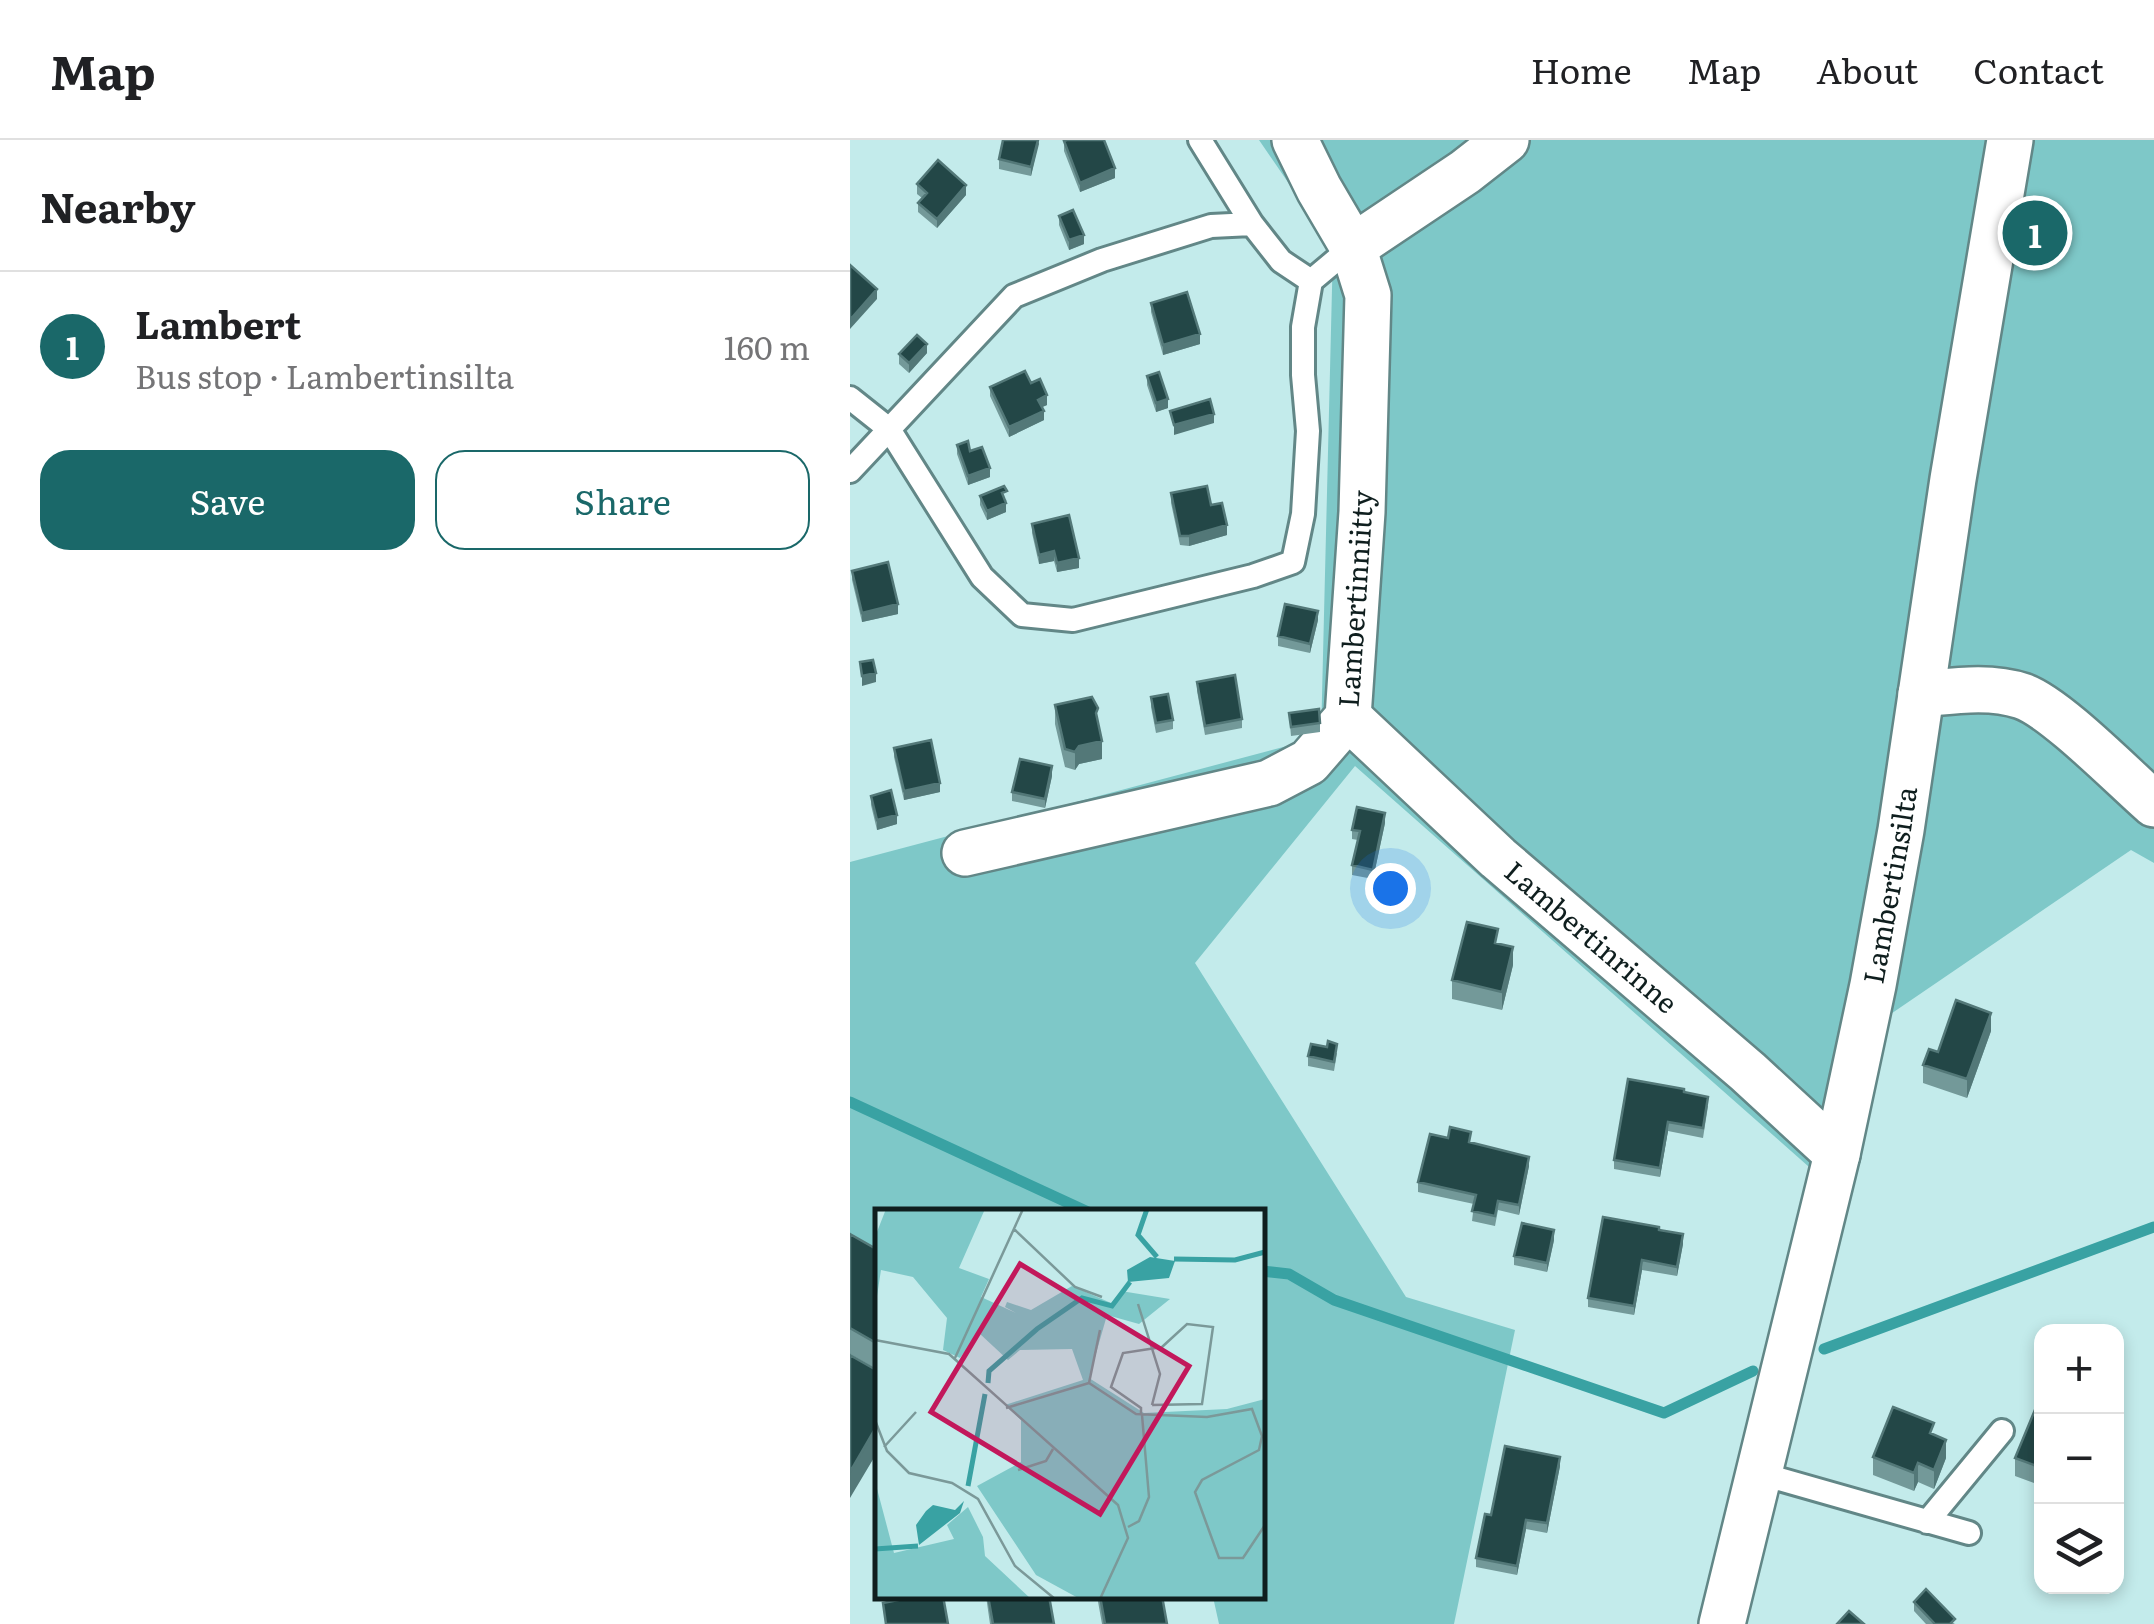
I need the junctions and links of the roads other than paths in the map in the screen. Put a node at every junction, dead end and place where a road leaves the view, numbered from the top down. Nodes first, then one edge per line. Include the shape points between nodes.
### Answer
1 (1200, 140) edge
2 (1295, 140) edge
3 (1506, 140) edge
4 (2010, 140) edge
5 (1252, 224) junction
6 (1355, 254) junction
7 (1311, 281) junction
8 (850, 398) edge
9 (889, 429) junction
10 (850, 470) edge
11 (1921, 694) junction
12 (1348, 717) junction
13 (2154, 804) edge
14 (965, 853) dead end
15 (1836, 1154) junction
16 (2002, 1431) dead end
17 (1758, 1472) junction
18 (1927, 1522) junction
19 (1969, 1534) dead end
20 (1722, 1624) edge

1 - 5 lane
2 - 6 street, Lambertinniitty
3 - 6 street
4 - 11 street, Lambertinsilta
5 - 7 lane via 1281,261
5 - 9 lane via 1174,237 1014,296
6 - 7 lane via 1342,255
6 - 12 street, Lambertinniitty via 1368,295
7 - 9 lane via 1302,326 1308,432 1303,514 1293,562 1073,620 1022,616 982,577
8 - 9 lane
9 - 10 lane
11 - 13 street via 2022,696
11 - 15 street, Lambertinsilta via 1874,985
12 - 14 street, Lambertinniitty via 1309,762 1269,783
12 - 15 street, Lambertinrinne
15 - 17 street, Lambertinsilta
16 - 18 lane
17 - 18 lane
17 - 20 street, Lambertinsilta
18 - 19 lane

